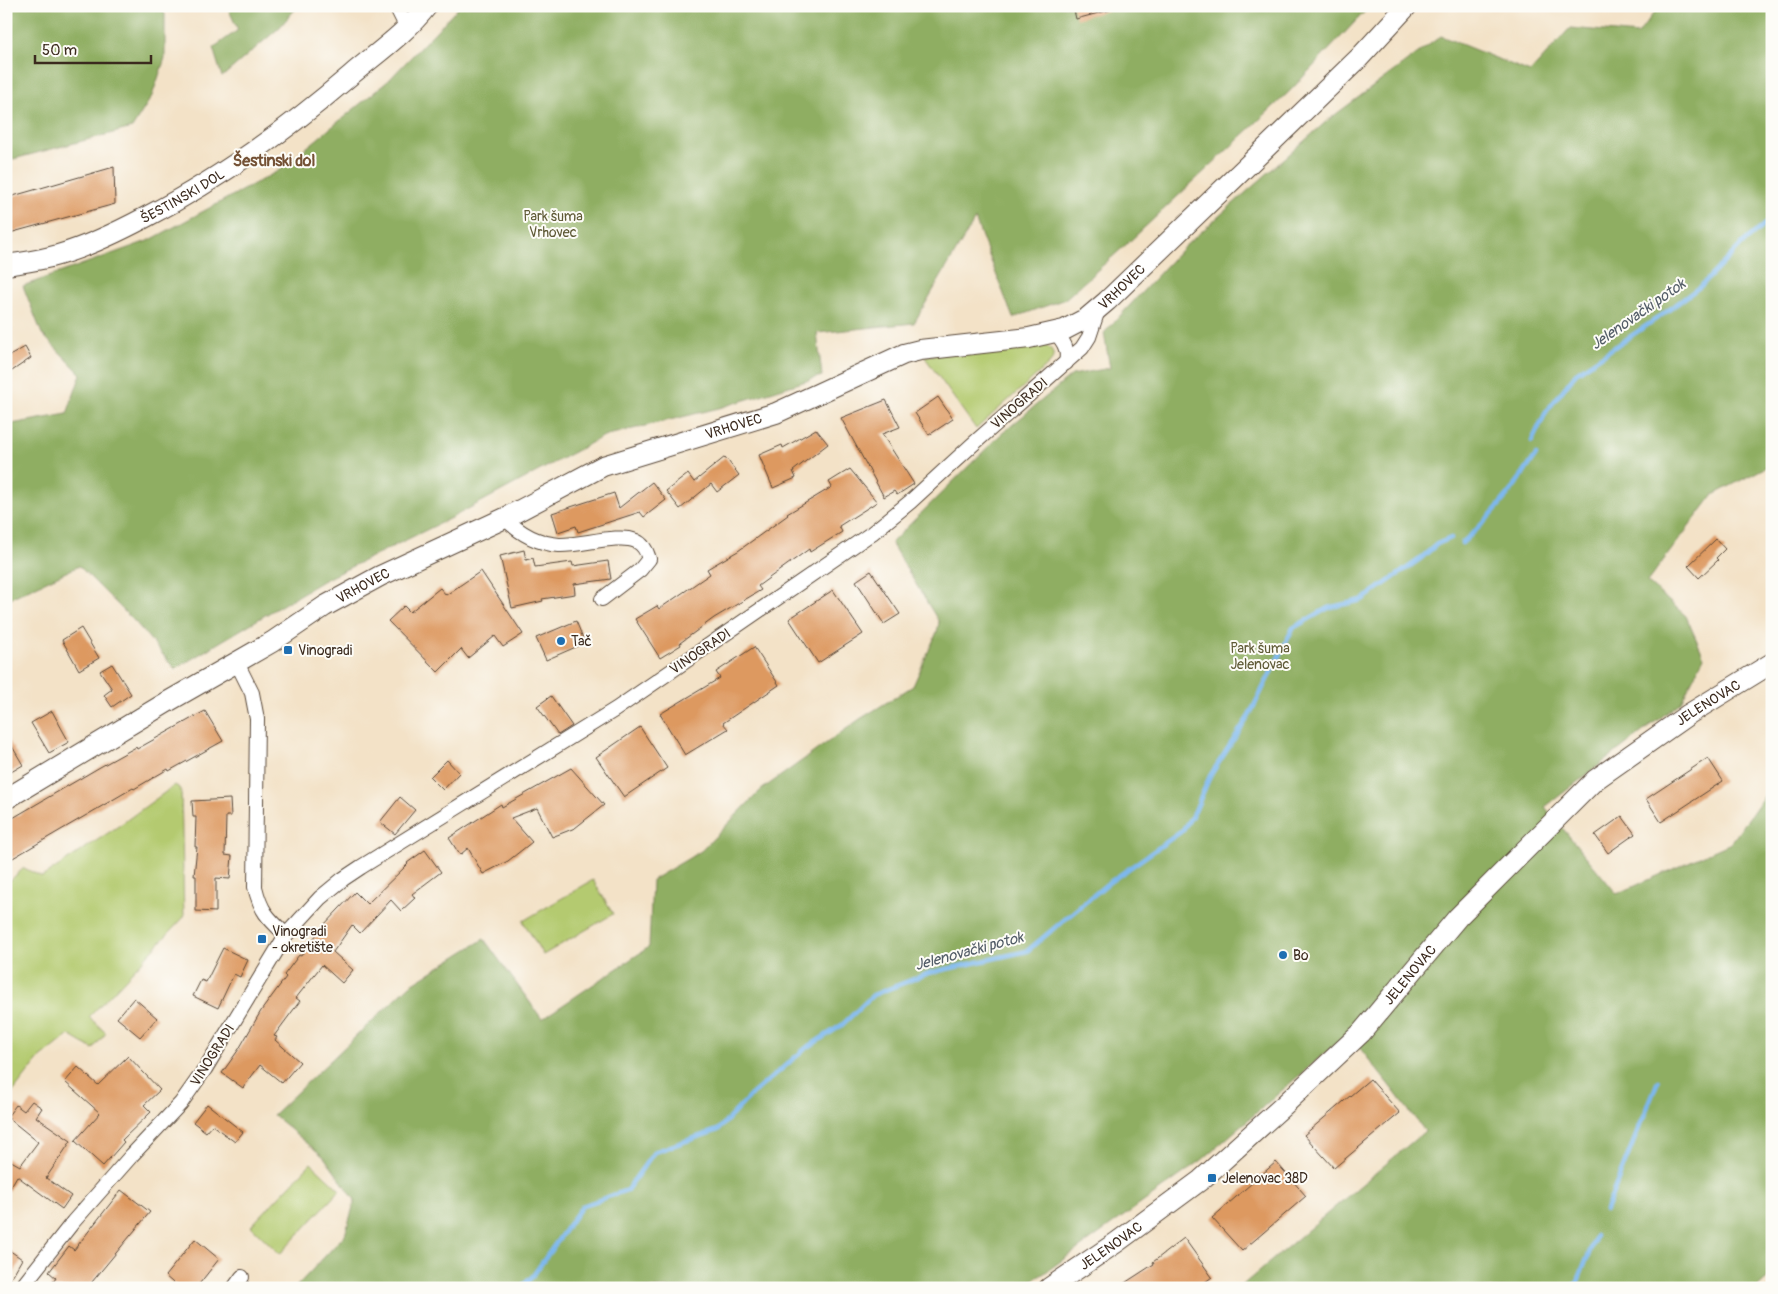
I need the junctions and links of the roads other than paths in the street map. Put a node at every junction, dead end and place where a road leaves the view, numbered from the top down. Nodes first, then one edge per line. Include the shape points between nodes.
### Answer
1 (396, 6) edge
2 (427, 6) edge
3 (1407, 6) edge
4 (407, 28) junction
5 (6, 265) edge
6 (1098, 309) junction
7 (1055, 332) junction
8 (1066, 363) junction
9 (505, 518) junction
10 (602, 599) dead end
11 (1772, 663) edge
12 (237, 664) junction
13 (6, 799) edge
14 (286, 935) junction
15 (21, 1288) edge
16 (1049, 1288) edge

1 - 4 street
2 - 4 street, ŠESTINSKI DOL
3 - 6 street, VRHOVEC via 1359,58
4 - 5 street, ŠESTINSKI DOL via 291,125 197,189 97,241 58,255
6 - 7 street, VRHOVEC via 1087,318
6 - 8 street, VINOGRADI via 1089,337
7 - 8 street via 1066,349
7 - 9 street, VRHOVEC via 904,354 776,413 603,466
8 - 14 street, VINOGRADI via 872,533 616,709 343,878
9 - 10 street via 517,531 559,545 624,538 636,541 646,550 649,559 640,570
9 - 12 street, VRHOVEC via 343,596
11 - 16 street, JELENOVAC via 1689,714 1595,780 1458,917 1361,1033 1282,1107 1201,1180
12 - 13 street, VRHOVEC
12 - 14 street via 252,693 257,719 255,887 267,919
14 - 15 street, VINOGRADI via 181,1103 72,1222

